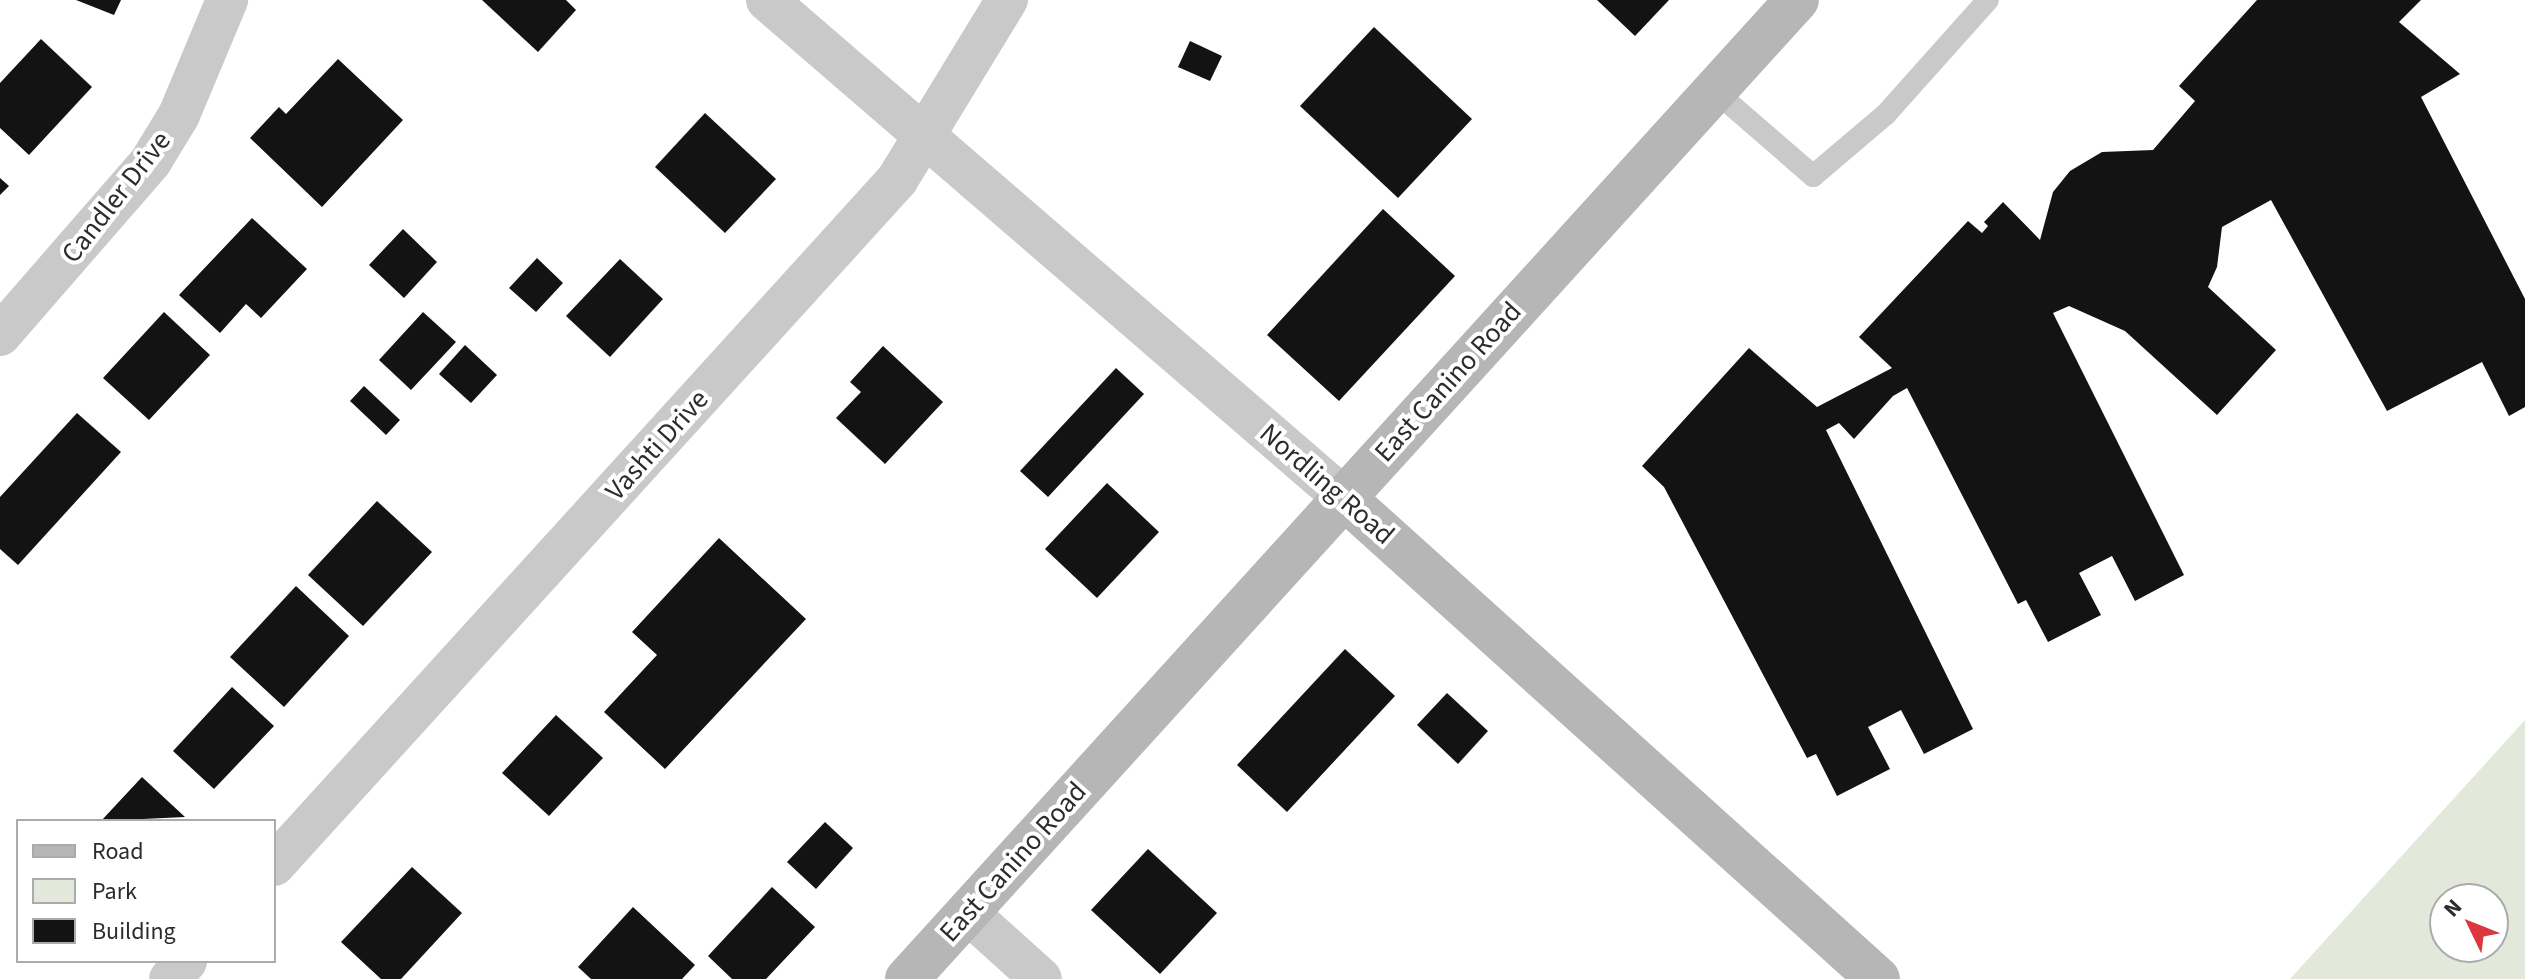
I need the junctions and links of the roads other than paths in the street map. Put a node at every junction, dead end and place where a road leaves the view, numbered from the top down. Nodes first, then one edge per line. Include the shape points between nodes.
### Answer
1 (227, 0) edge
2 (767, 0) edge
3 (1007, 0) edge
4 (1797, 0) edge
5 (1988, 0) edge
6 (1715, 91) junction
7 (925, 136) junction
8 (0, 335) edge
9 (1343, 497) junction
10 (276, 863) edge
11 (968, 913) junction
12 (184, 963) edge
13 (170, 979) edge
14 (907, 979) edge
15 (1041, 979) edge
16 (1878, 979) edge

1 - 8 street, Candler Drive via 179,115 151,161
2 - 7 street, Nordling Road
3 - 7 street, Vashti Drive
4 - 6 street, East Canino Road
5 - 6 lane via 1886,114 1813,176
6 - 9 street, East Canino Road
7 - 9 street, Nordling Road
7 - 10 street, Vashti Drive via 897,180
9 - 11 street, East Canino Road
9 - 16 street, Nordling Road
11 - 14 street, East Canino Road
11 - 15 street
12 - 13 street

